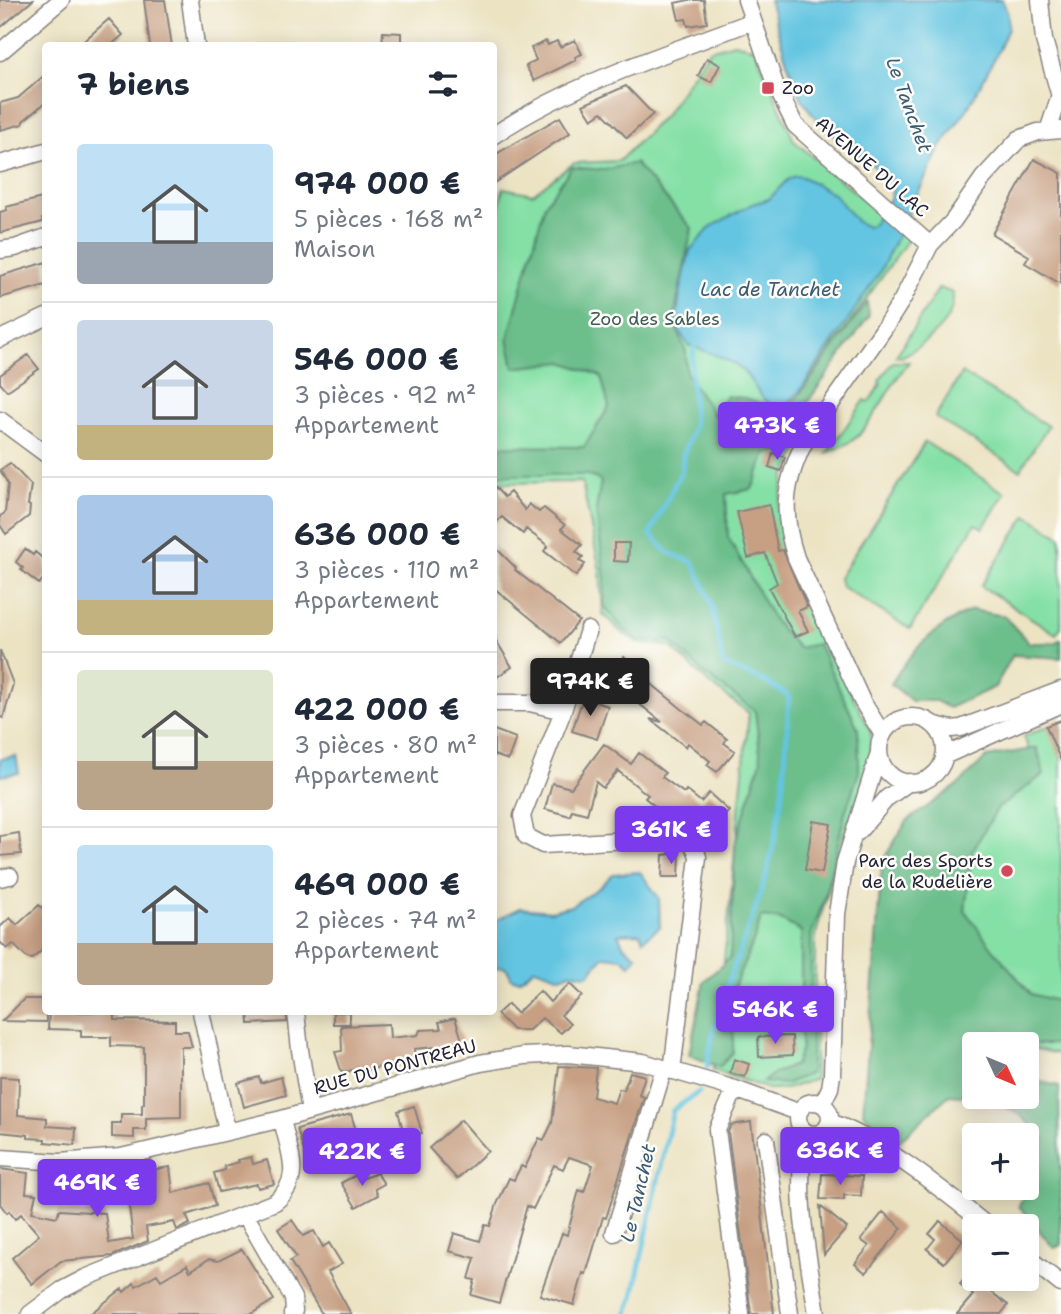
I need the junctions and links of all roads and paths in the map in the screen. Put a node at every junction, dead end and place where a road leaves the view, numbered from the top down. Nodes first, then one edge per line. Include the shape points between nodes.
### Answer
1 (61, 0) edge
2 (190, 0) edge
3 (746, 0) edge
4 (1040, 0) edge
5 (753, 21) junction
6 (195, 42) edge
7 (0, 52) edge
8 (1060, 99) edge
9 (1054, 131) edge
10 (497, 133) edge
11 (42, 152) edge
12 (0, 164) edge
13 (42, 238) edge
14 (929, 245) junction
15 (0, 250) edge
16 (42, 319) edge
17 (0, 339) edge
18 (0, 420) edge
19 (42, 451) edge
20 (588, 629) dead end
21 (1061, 690) edge
22 (497, 702) edge
23 (1061, 704) edge
24 (562, 711) junction
25 (932, 724) junction
26 (883, 735) junction
27 (879, 753) junction
28 (944, 756) junction
29 (909, 782) junction
30 (854, 837) junction
31 (202, 1015) edge
32 (296, 1015) edge
33 (668, 1070) junction
34 (735, 1089) junction
35 (822, 1104) junction
36 (310, 1111) junction
37 (799, 1112) junction
38 (282, 1119) junction
39 (830, 1122) junction
40 (227, 1131) junction
41 (807, 1133) junction
42 (766, 1140) dead end
43 (0, 1158) edge
44 (972, 1214) edge
45 (246, 1216) junction
46 (614, 1233) dead end
47 (808, 1251) junction
48 (782, 1256) junction
49 (1054, 1269) edge
50 (1061, 1284) edge
51 (295, 1313) edge
52 (30, 1314) edge
53 (741, 1314) edge
54 (790, 1314) edge
55 (817, 1314) edge

1 - 7 street
2 - 6 street
3 - 5 street, AVENUE DU LAC
4 - 8 street via 1044,40
5 - 10 street via 607,75
5 - 14 street, AVENUE DU LAC via 796,125
8 - 9 street
9 - 14 street via 1019,139
11 - 12 street
13 - 15 street
14 - 26 street via 902,300 805,442 795,461 785,513 796,558 862,701
16 - 17 street
18 - 19 street
20 - 24 street
21 - 25 street via 961,728
22 - 24 street via 530,703
23 - 28 street
24 - 33 street via 522,816 526,836 543,845 679,837 696,847
25 - 26 street via 906,718 896,721
25 - 28 street via 943,740
26 - 27 street
27 - 29 street via 891,775
27 - 30 street
28 - 29 street via 930,777
29 - 30 street via 887,798
30 - 35 street via 837,914 832,1076
31 - 40 street
32 - 36 street
33 - 34 street, RUE DU PONTREAU
33 - 36 street, RUE DU PONTREAU via 612,1057 524,1056 480,1063
33 - 46 street
34 - 37 street, RUE DU PONTREAU
34 - 53 street via 717,1130
35 - 37 street via 810,1102
35 - 39 street
36 - 38 street, RUE DU PONTREAU
37 - 41 street via 800,1127
38 - 40 street, RUE DU PONTREAU
38 - 45 street via 294,1177 275,1202
39 - 41 street via 820,1134
39 - 44 street via 923,1177
40 - 43 street, RUE DU PONTREAU via 91,1161
41 - 47 street via 801,1186
42 - 48 street
45 - 51 street via 293,1298
45 - 52 street via 85,1278
47 - 48 street
47 - 55 street
48 - 54 street
49 - 50 street

